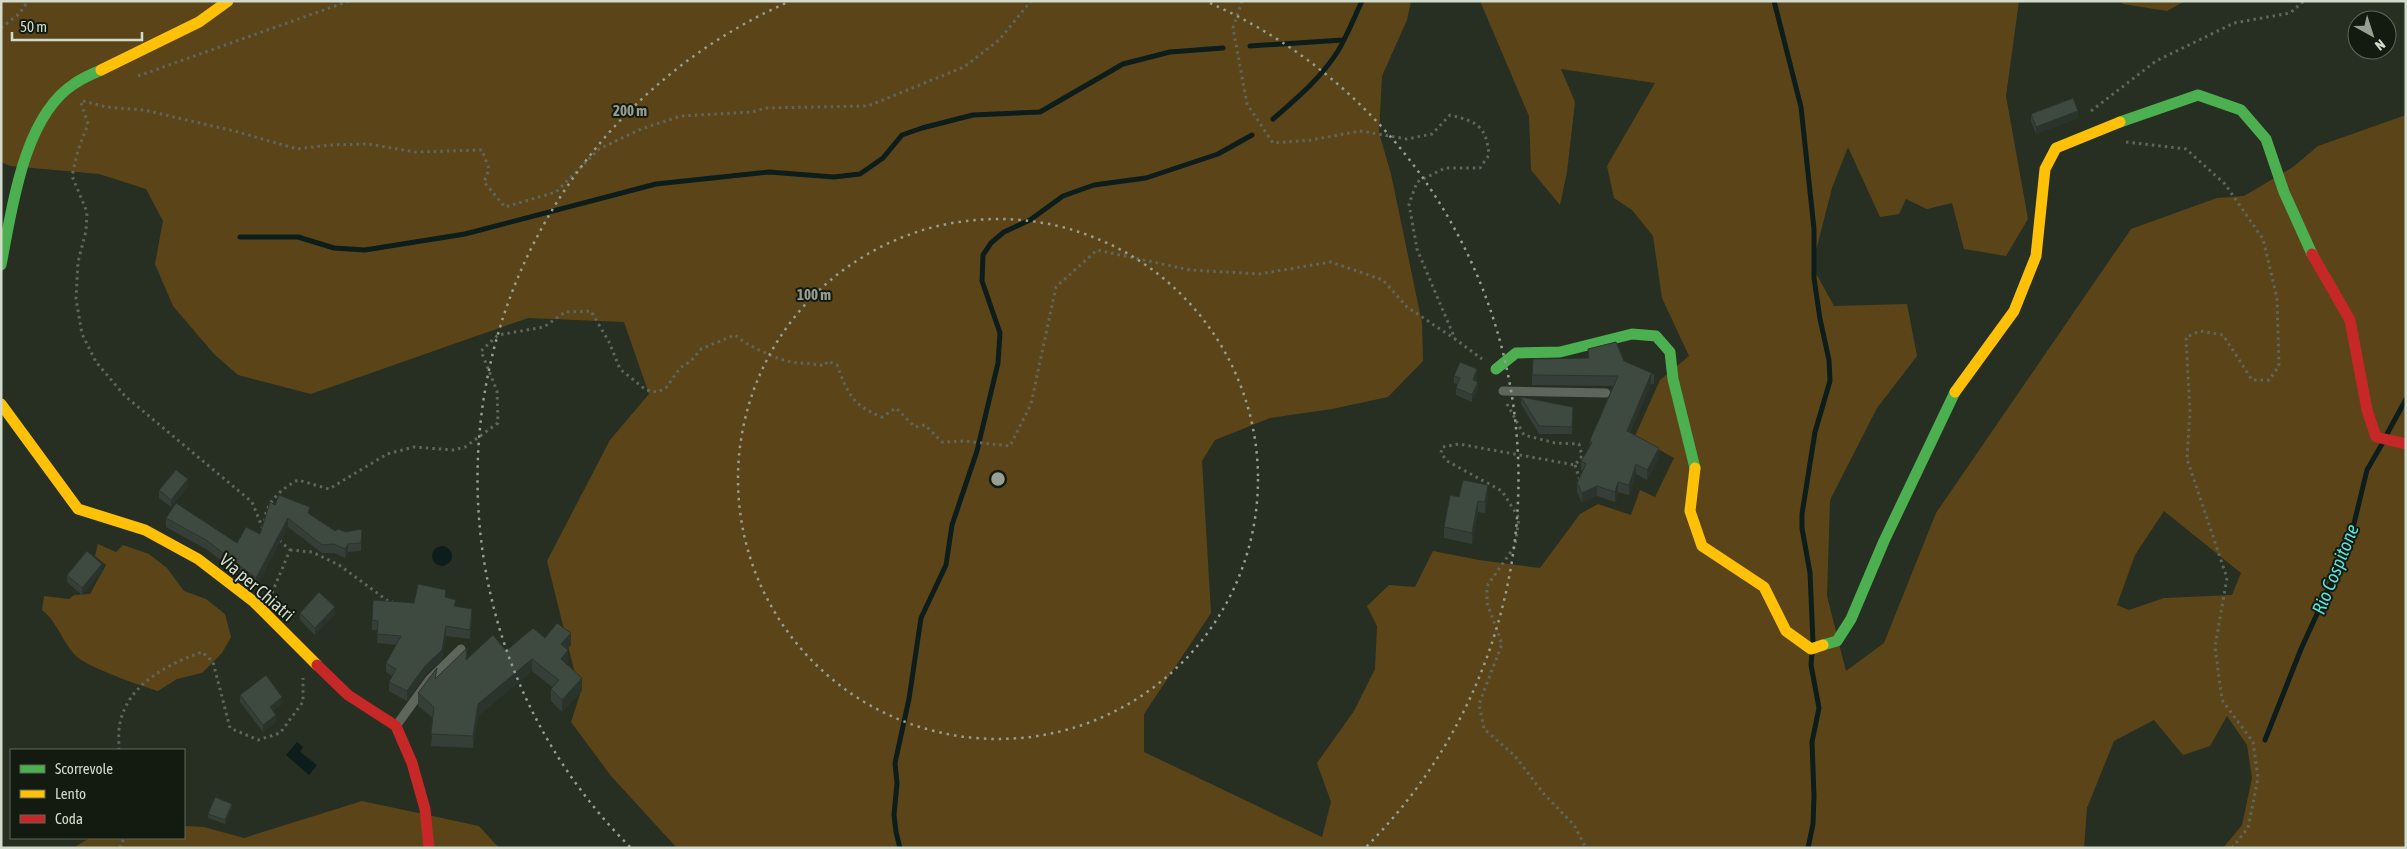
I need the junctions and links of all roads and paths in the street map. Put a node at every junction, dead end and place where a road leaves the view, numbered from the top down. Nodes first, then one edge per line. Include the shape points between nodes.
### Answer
1 (28, 1) edge
2 (228, 1) edge
3 (349, 1) edge
4 (1030, 1) edge
5 (1242, 1) edge
6 (2304, 1) edge
7 (1, 28) edge
8 (136, 76) dead end
9 (63, 93) junction
10 (81, 101) junction
11 (2083, 117) dead end
12 (2120, 141) dead end
13 (1, 264) edge
14 (1455, 339) junction
15 (1496, 369) joint
16 (1503, 391) joint
17 (1606, 394) dead end
18 (1, 404) edge
19 (2406, 444) edge
20 (1575, 465) junction
21 (1587, 485) edge
22 (272, 535) edge
23 (290, 550) junction
24 (395, 603) edge
25 (264, 614) junction
26 (461, 649) dead end
27 (302, 669) dead end
28 (396, 726) junction
29 (119, 749) edge
30 (428, 848) edge
31 (1586, 848) edge
32 (2232, 848) edge

1 - 7 path via 19,14
2 - 9 street via 199,22 73,84
3 - 8 path
4 - 10 path via 1000,40 964,67 868,106 766,108 752,112 681,116 640,129 600,150 556,192 505,207 484,182 489,170 482,150 415,152 368,144 297,150 144,110 106,108
5 - 14 path via 1233,28 1247,104 1273,143 1360,131 1407,139 1432,134 1450,115 1473,121 1487,136 1489,155 1480,168 1445,168 1418,182 1409,204 1417,249
6 - 11 path via 2290,13 2234,24 2156,61
9 - 10 path via 76,91
9 - 13 street via 52,104 35,133 18,183
10 - 14 path via 88,124 72,176 87,212 78,262 76,299 82,334 96,362 125,396 252,502 264,530 264,513 274,498 298,480 329,489 387,454 414,447 453,450 465,447 498,423 497,391 481,351 498,335 544,327 565,312 591,311 620,369 646,390 657,392 666,388 680,368 691,361 700,349 735,335 746,344 792,362 824,366 828,361 837,365 846,390 863,409 882,417 896,408 915,428 925,425 942,442 1010,446 1031,404 1056,287 1097,250 1190,270 1259,274 1331,262 1383,280 1408,307
12 - 32 path via 2186,149 2225,184 2263,238 2277,298 2279,366 2269,380 2252,380 2223,335 2200,331 2186,337 2190,412 2187,459 2226,578 2216,647 2222,700 2253,742 2258,778 2248,828
14 - 15 path
15 - 19 street via 1516,353 1560,352 1632,334 1656,336 1670,352 1673,379 1696,464 1690,511 1702,546 1764,587 1786,631 1816,648 1837,641 1851,619 1953,394 2014,311 2036,256 2045,169 2056,148 2198,95 2241,110 2266,139 2284,192 2314,258 2350,320 2367,410 2376,437
16 - 17 lane
16 - 20 path via 1509,411 1524,435 1555,443 1579,444 1582,456
18 - 25 street, Via per Chiatri via 78,509 145,530 198,559 254,602
20 - 21 path via 1578,480
20 - 31 path via 1459,444 1442,447 1441,453 1446,461 1502,491 1519,523 1515,546 1487,586 1487,603 1502,644 1479,704 1484,729 1515,756 1544,794 1574,825
22 - 23 path
23 - 24 path via 312,552 339,565
23 - 25 path
25 - 28 street, Via per Chiatri via 348,695
26 - 28 lane via 430,679
27 - 29 path via 303,702 280,733 258,740 230,728 213,662 202,652 176,661 131,696 120,723
28 - 30 street via 412,763 425,809

